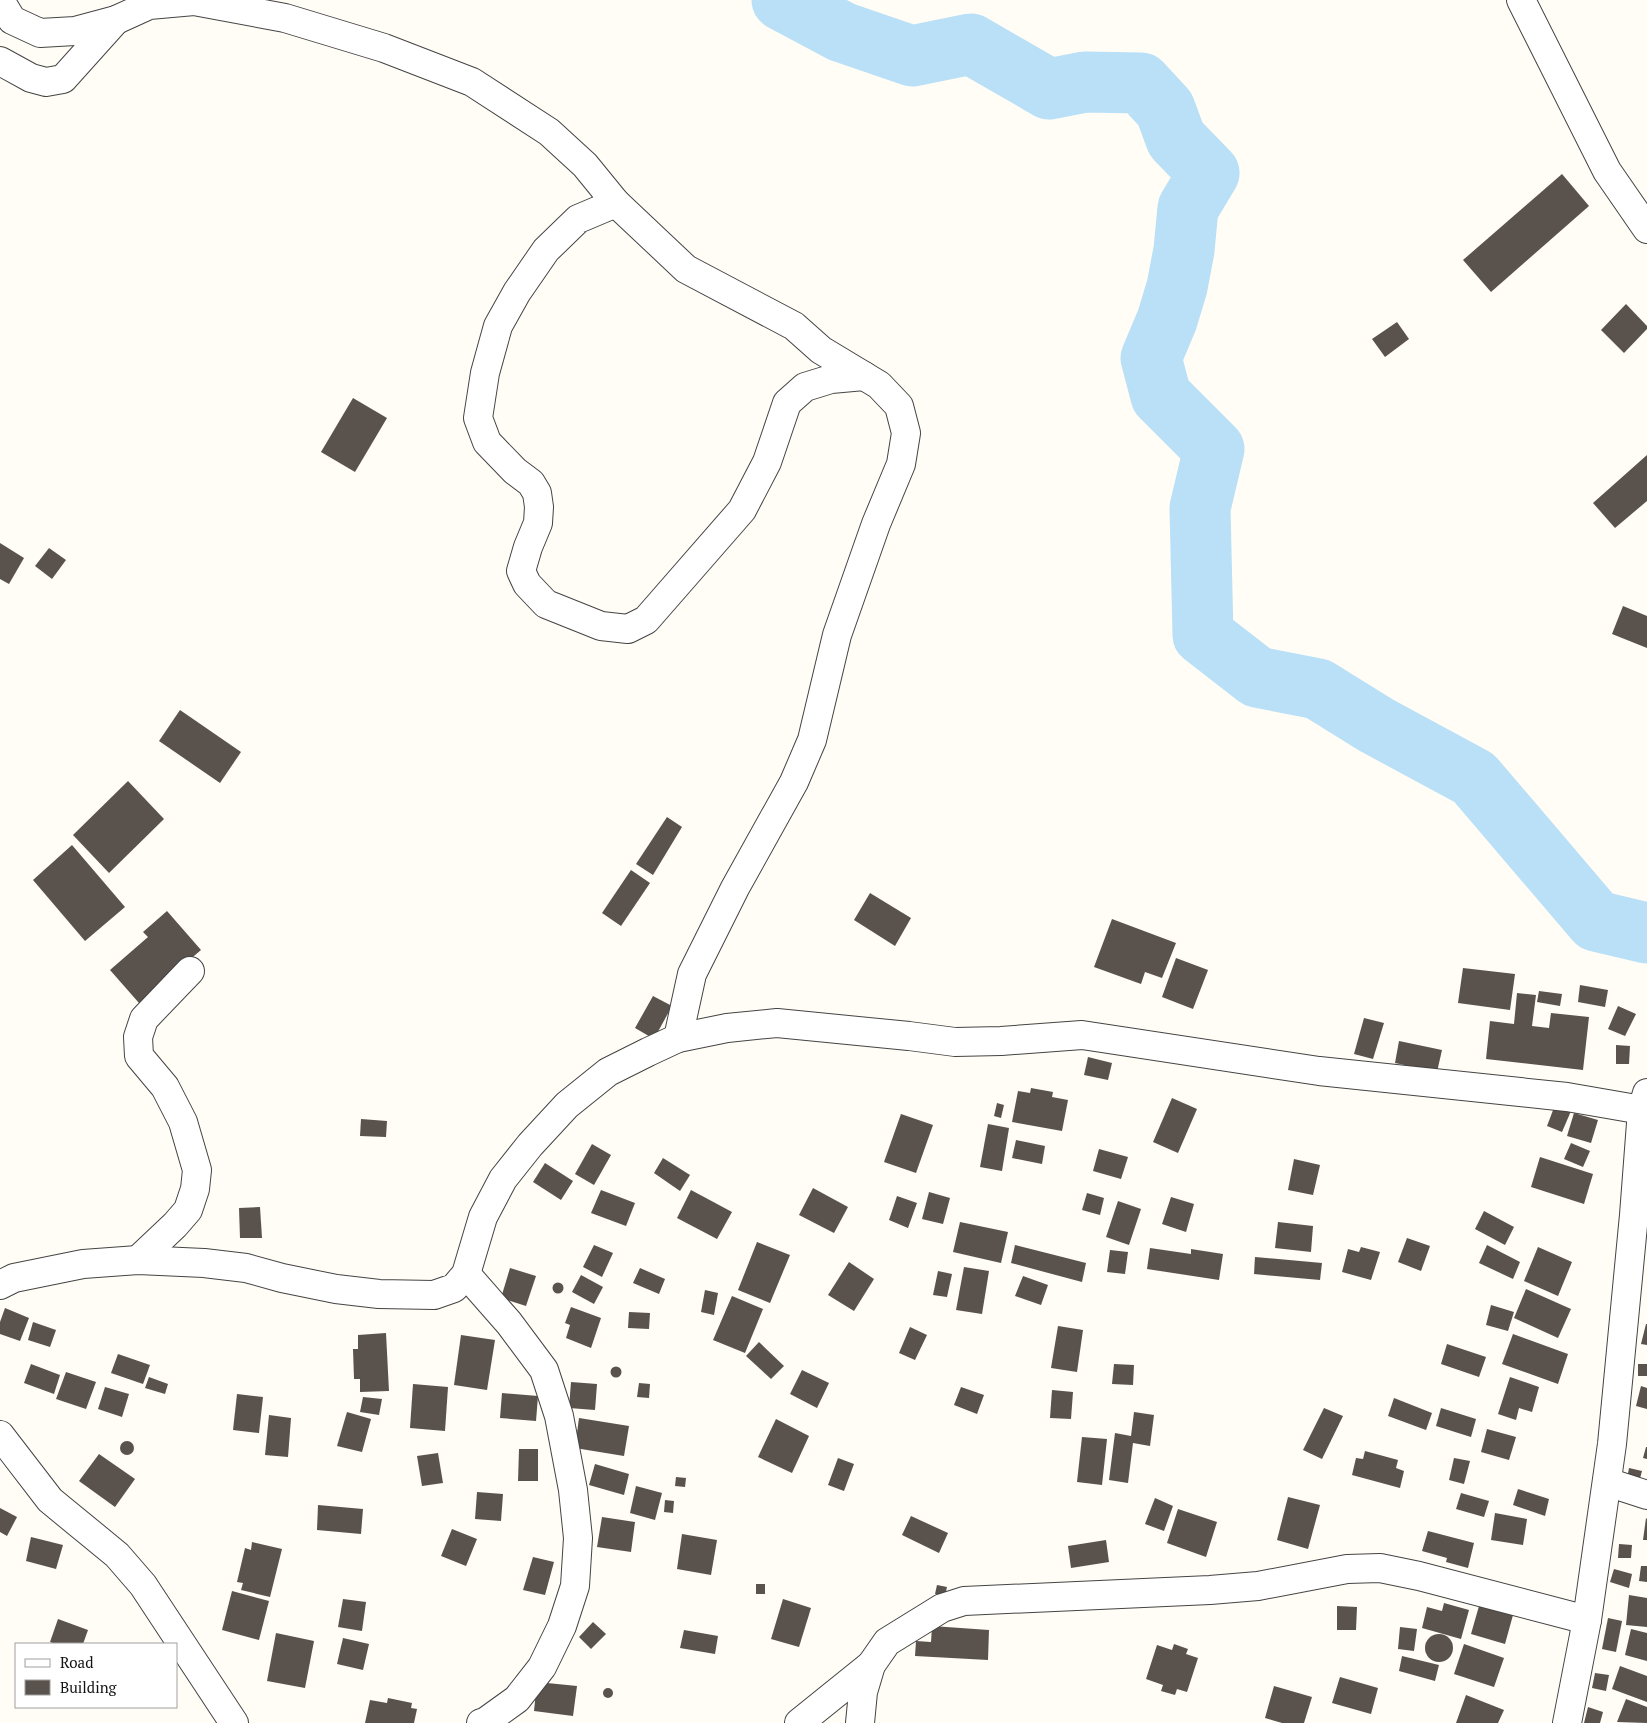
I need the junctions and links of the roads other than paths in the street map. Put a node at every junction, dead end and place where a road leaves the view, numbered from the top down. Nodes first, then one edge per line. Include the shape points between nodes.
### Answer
1 (0, 0) edge
2 (1521, 0) edge
3 (116, 20) junction
4 (0, 61) edge
5 (616, 203) junction
6 (1647, 229) edge
7 (864, 376) junction
8 (190, 971) dead end
9 (678, 1038) junction
10 (1644, 1101) edge
11 (138, 1260) junction
12 (466, 1274) junction
13 (0, 1285) edge
14 (0, 1435) edge
15 (1607, 1482) junction
16 (1647, 1495) edge
17 (1587, 1620) junction
18 (871, 1665) junction
19 (234, 1723) edge
20 (481, 1723) edge
21 (799, 1723) edge
22 (860, 1723) edge
23 (1567, 1723) edge

1 - 3 street via 12,20 40,33 75,31
2 - 6 street via 1606,171
3 - 4 street via 63,79 46,82 31,78
3 - 5 street via 149,5 194,1 285,18 384,48 472,82 514,108 549,132 585,166
5 - 7 street via 686,270 794,326 821,350
5 - 7 street via 578,219 546,250 498,326 485,373 478,418 487,442 514,470 532,482 537,493 538,523 521,571 527,584 546,604 601,626 628,629 646,620 742,510 768,462 787,403 805,387 831,378
7 - 9 street via 899,406 906,433 901,464 837,635 812,740 794,782 692,974
8 - 11 street via 144,1019 138,1037 140,1056 165,1087 182,1122 197,1170 196,1189 188,1210
9 - 10 street via 727,1028 777,1023 955,1042 1002,1042 1082,1035 1319,1071 1567,1097
9 - 12 street via 608,1072 567,1105 530,1145 504,1179 483,1217
10 - 15 street
11 - 12 street via 246,1268 336,1289 380,1294 434,1295 454,1288
11 - 13 street via 83,1264 14,1278
12 - 20 street via 544,1370 559,1416 578,1538 575,1586 562,1626 542,1667 517,1699
14 - 19 street via 50,1500 117,1555 143,1585
15 - 16 street
15 - 17 street
17 - 18 street via 1404,1573 1380,1568 1347,1569 1258,1586 964,1601 942,1608 887,1642
17 - 23 street
18 - 21 street
18 - 22 street via 863,1692

